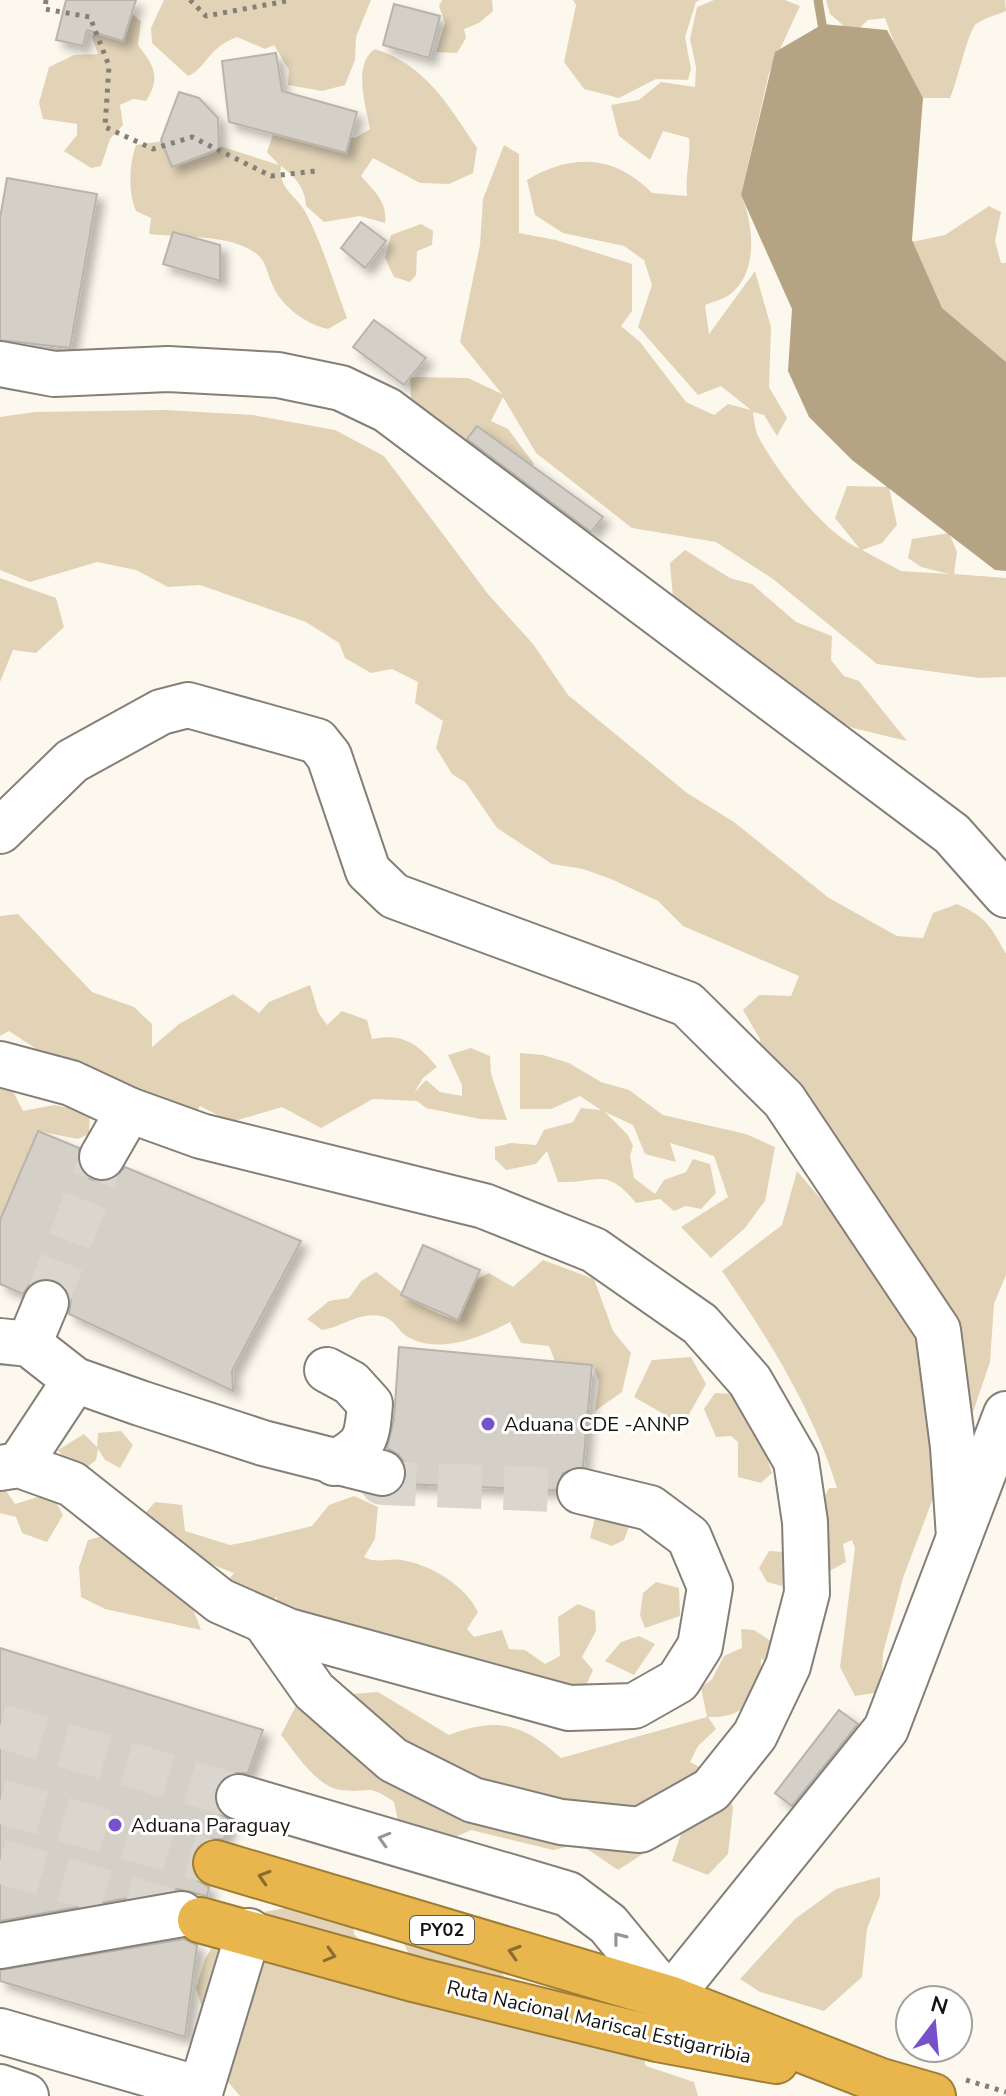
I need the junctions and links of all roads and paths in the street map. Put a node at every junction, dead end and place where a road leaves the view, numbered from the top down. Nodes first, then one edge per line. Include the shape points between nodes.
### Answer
1 (46, 0) edge
2 (190, 0) edge
3 (292, 0) edge
4 (316, 171) dead end
5 (0, 364) edge
6 (0, 831) edge
7 (1006, 895) edge
8 (0, 1064) edge
9 (129, 1110) junction
10 (102, 1157) tunnel mouth
11 (46, 1303) tunnel mouth
12 (14, 1343) edge
13 (327, 1370) dead end
14 (75, 1380) junction
15 (1006, 1414) edge
16 (334, 1463) junction
17 (10, 1466) edge
18 (382, 1473) tunnel mouth
19 (580, 1491) tunnel mouth
20 (959, 1537) junction
21 (266, 1623) junction
22 (239, 1797) tunnel mouth
23 (216, 1863) tunnel mouth
24 (191, 1917) joint
25 (249, 1931) junction
26 (0, 1946) edge
27 (663, 2019) junction
28 (0, 2031) edge
29 (0, 2087) edge
30 (206, 2089) edge
31 (26, 2096) edge
32 (933, 2096) edge

1 - 4 path via 45,9 90,17 109,66 105,127 153,149 192,137 271,176
2 - 3 path via 206,16
5 - 7 lane via 54,374 168,369 278,375 341,388 387,410 952,834
6 - 20 lane via 72,761 161,712 188,705 317,741 329,756 368,871 394,896 687,1004 784,1100 938,1330
8 - 9 lane via 71,1083
9 - 10 lane
9 - 21 lane via 201,1136 484,1206 594,1250 700,1324 750,1381 796,1461 807,1593 788,1666 755,1735 711,1790 640,1830 561,1822 473,1800 393,1760 314,1691
11 - 12 lane
12 - 14 lane
13 - 16 lane via 351,1383 370,1404 367,1435 358,1450
14 - 16 lane
14 - 17 lane
15 - 20 lane
16 - 18 lane
17 - 21 lane via 72,1484 220,1601
19 - 21 lane via 650,1508 689,1537 710,1587 700,1646 678,1681 634,1706 569,1708
20 - 27 lane via 886,1729
27 -> 22 lane via 608,1924 568,1894
27 -> 23 highway, Ruta Nacional Mariscal Estigarribia / PY02
24 - 25 highway, Ruta Nacional Mariscal Estigarribia / PY02
24 - 26 lane
25 -> 27 highway, Ruta Nacional Mariscal Estigarribia / PY02 via 417,1980
25 - 30 lane
27 - 32 highway, Ruta Nacional Mariscal Estigarribia / PY02
28 - 30 lane
29 - 31 lane

